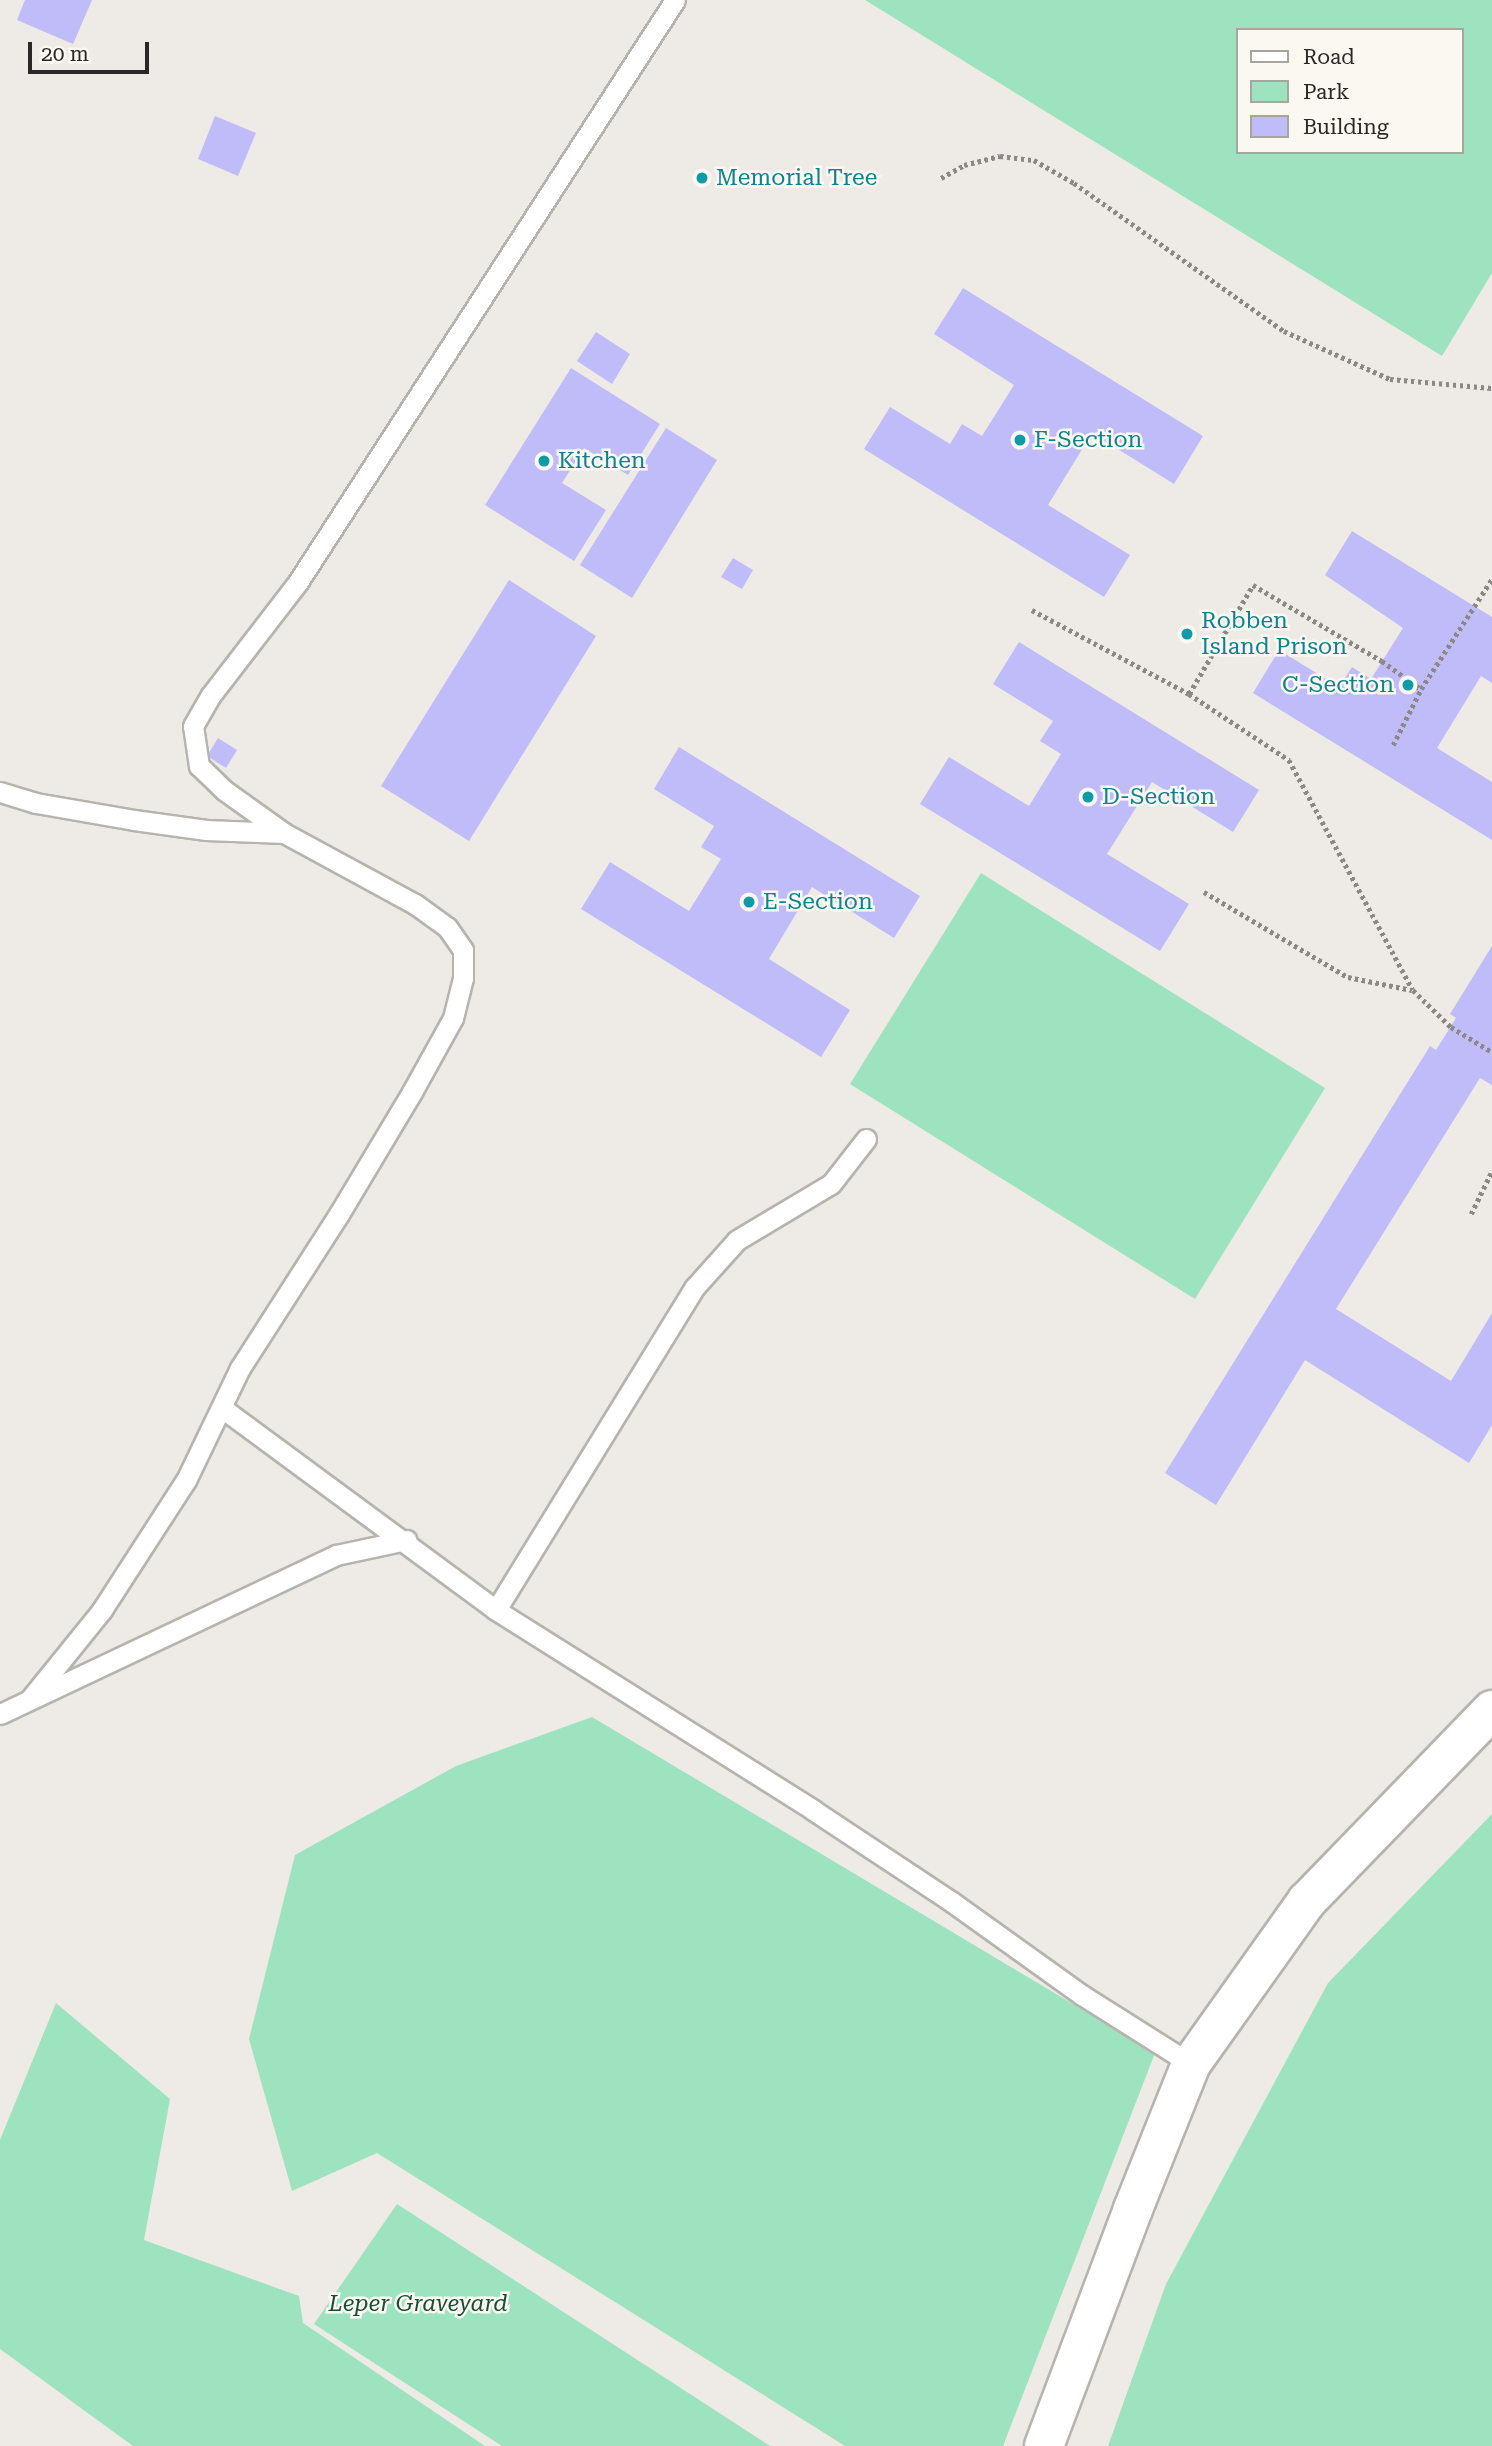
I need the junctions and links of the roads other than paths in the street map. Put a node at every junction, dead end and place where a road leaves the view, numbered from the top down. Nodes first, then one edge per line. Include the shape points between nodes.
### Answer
1 (676, 0) edge
2 (0, 792) edge
3 (284, 833) junction
4 (866, 1139) dead end
5 (222, 1408) junction
6 (406, 1540) junction
7 (496, 1610) junction
8 (31, 1698) junction
9 (1492, 1710) edge
10 (0, 1714) edge
11 (1191, 2064) junction
12 (1044, 2446) edge

1 - 3 lane via 298,582 211,695 193,726 199,766
2 - 3 lane via 134,820 206,830
3 - 5 lane via 415,904 447,927 463,950 463,978 453,1018 412,1092 240,1368
4 - 7 lane via 831,1184 737,1240 694,1288
5 - 6 lane
5 - 8 lane via 186,1480 102,1610
6 - 7 lane
6 - 8 lane via 336,1555
7 - 11 lane via 813,1810 953,1902 1082,1995
8 - 10 lane
9 - 11 street via 1307,1901
11 - 12 street

